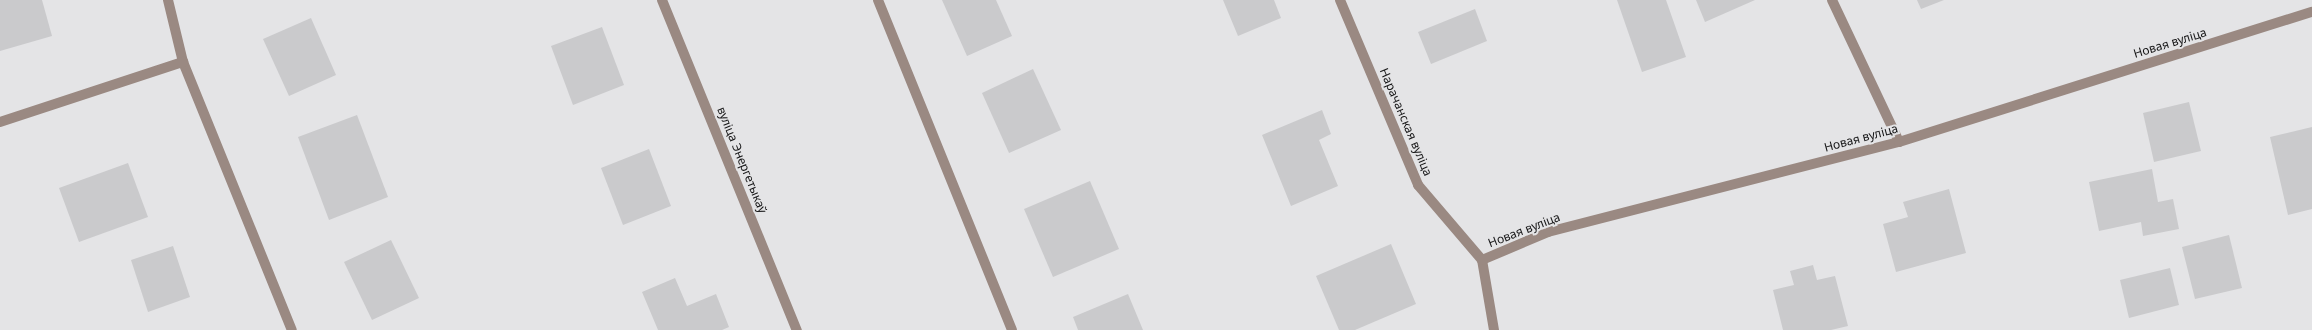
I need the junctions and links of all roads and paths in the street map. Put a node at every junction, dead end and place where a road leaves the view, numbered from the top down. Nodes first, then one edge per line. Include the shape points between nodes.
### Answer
1 (168, 0) edge
2 (662, 0) edge
3 (878, 0) edge
4 (1340, 0) edge
5 (1832, 0) edge
6 (2312, 12) edge
7 (183, 62) junction
8 (0, 122) edge
9 (1899, 142) junction
10 (1482, 260) junction
11 (292, 330) edge
12 (797, 330) edge
13 (1012, 330) edge
14 (1494, 330) edge

1 - 7 street
2 - 12 street, вуліца Энергетыкаў
3 - 13 street
4 - 10 street, Нарачанская вуліца via 1418,185
5 - 9 street
6 - 9 street, Новая вуліца
7 - 8 street
7 - 11 street
9 - 10 street, Новая вуліца via 1548,232
10 - 14 street, Новая вуліца

